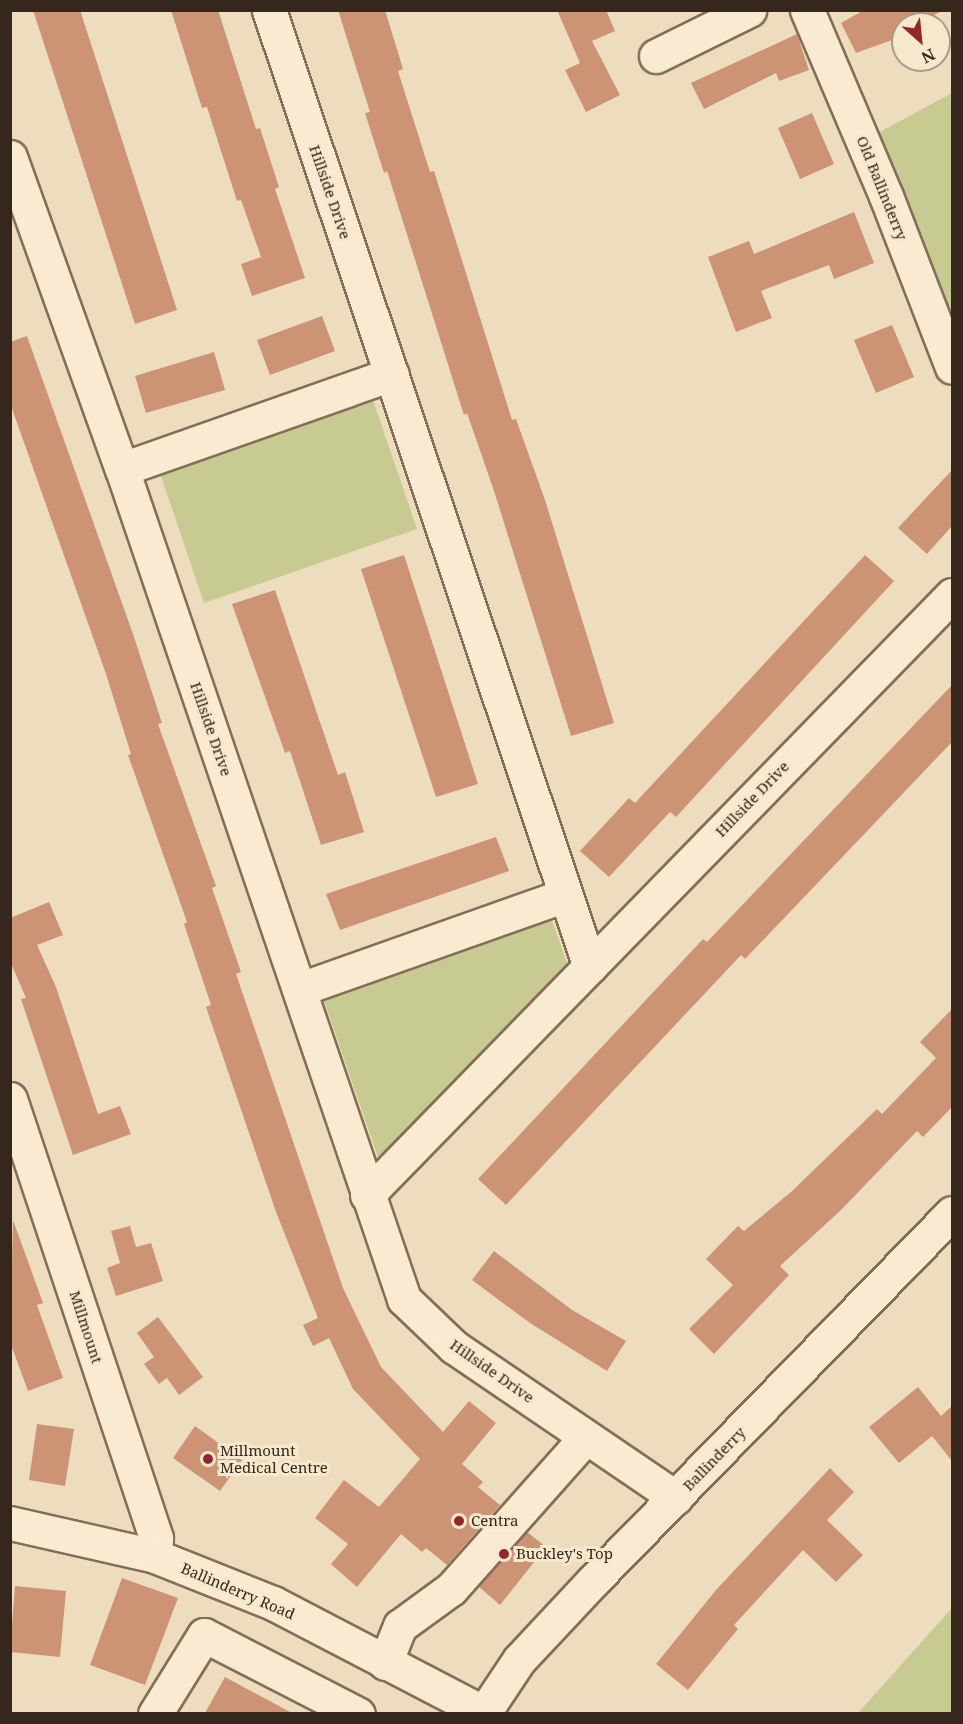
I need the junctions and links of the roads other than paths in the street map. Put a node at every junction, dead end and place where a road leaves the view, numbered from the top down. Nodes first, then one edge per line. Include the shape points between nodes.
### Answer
1 (269, 10) edge
2 (749, 10) edge
3 (807, 10) edge
4 (656, 56) dead end
5 (10, 157) edge
6 (952, 367) edge
7 (392, 374) junction
8 (122, 469) junction
9 (952, 595) edge
10 (565, 896) junction
11 (590, 967) junction
12 (300, 989) junction
13 (10, 1099) edge
14 (367, 1195) junction
15 (952, 1213) edge
16 (586, 1437) junction
17 (676, 1498) junction
18 (10, 1523) edge
19 (155, 1556) junction
20 (385, 1663) junction
21 (154, 1713) edge
22 (358, 1713) edge
23 (484, 1713) edge

1 - 7 street, Hillside Drive
2 - 4 street
3 - 6 street, Old Ballinderry via 886,196
5 - 8 street, Hillside Drive
7 - 8 street
7 - 10 street, Hillside Drive
8 - 12 street, Hillside Drive
9 - 11 street, Hillside Drive
10 - 11 street, Hillside Drive
10 - 12 street
11 - 14 street, Hillside Drive
12 - 14 street, Hillside Drive
13 - 19 street, Millmount via 156,1538
14 - 16 street, Hillside Drive via 404,1299 454,1347
15 - 17 street, Ballinderry
16 - 17 street, Hillside Drive
16 - 20 street via 451,1589 400,1626
17 - 23 street, Ballinderry via 519,1660
18 - 19 street, Ballinderry Road
19 - 20 street, Ballinderry Road via 273,1603
20 - 23 street, Ballinderry Road
21 - 22 street via 204,1635

